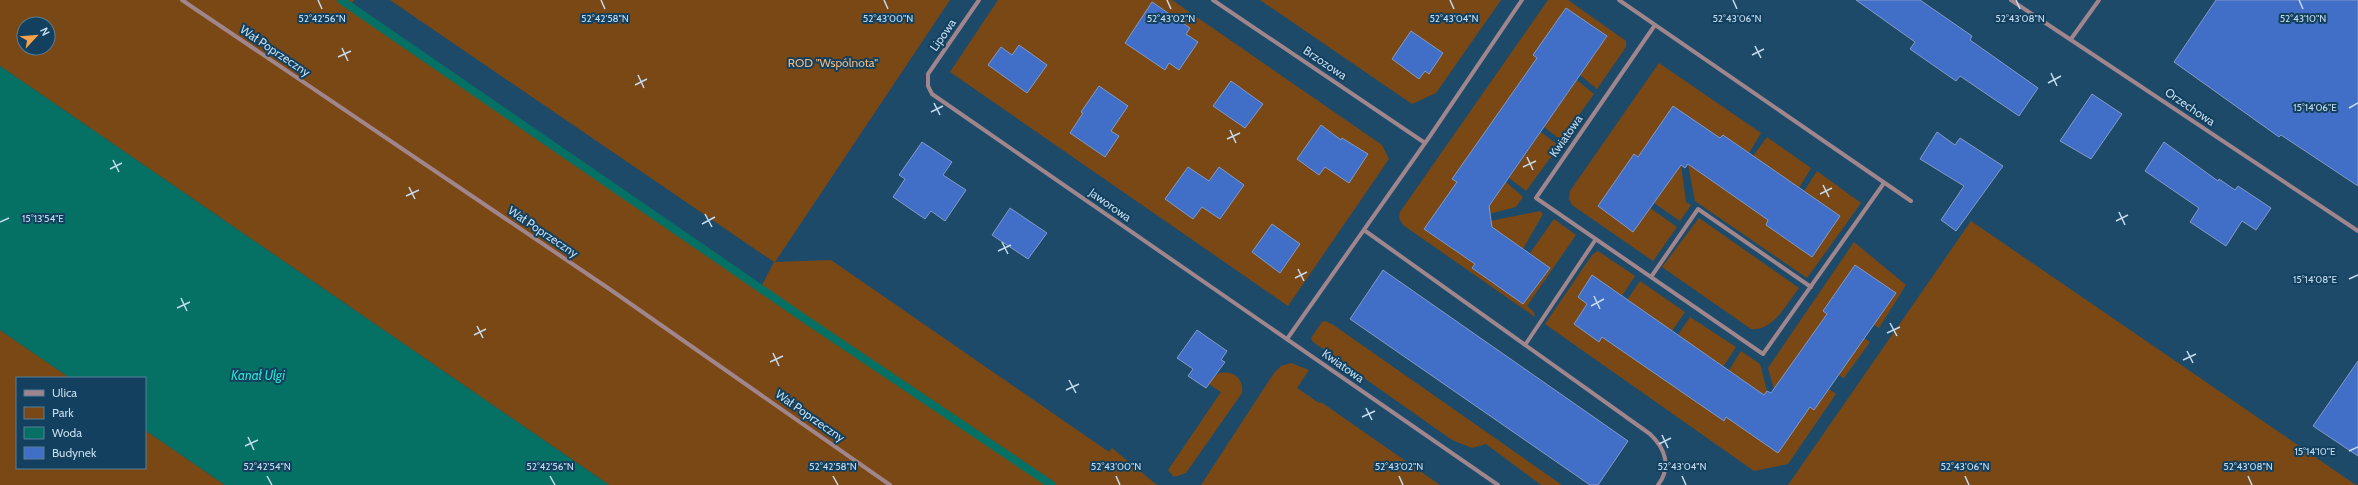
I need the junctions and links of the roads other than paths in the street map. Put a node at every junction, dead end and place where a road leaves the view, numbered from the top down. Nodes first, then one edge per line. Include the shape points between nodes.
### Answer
1 (182, 0) edge
2 (979, 0) edge
3 (1213, 0) edge
4 (1522, 0) edge
5 (1619, 0) edge
6 (2012, 0) edge
7 (2099, 0) edge
8 (1655, 25) junction
9 (2071, 39) junction
10 (927, 83) joint
11 (1425, 142) junction
12 (1884, 183) junction
13 (1911, 201) dead end
14 (1364, 230) junction
15 (2358, 231) edge
16 (1596, 239) junction
17 (1651, 277) junction
18 (1811, 287) junction
19 (1287, 339) junction
20 (1524, 345) junction
21 (890, 485) edge
22 (1498, 485) edge
23 (1658, 485) edge

1 - 21 street, Wał Poprzeczny via 608,288
2 - 10 street, Lipowa via 930,72
3 - 11 street, Brzozowa
4 - 11 street
5 - 8 street
6 - 9 street, Orzechowa
7 - 9 street
8 - 12 street
8 - 16 street, Kwiatowa via 1536,198
9 - 15 street, Orzechowa
10 - 19 street, Jaworowa via 934,96
11 - 14 street
12 - 13 street
12 - 18 street, Kwiatowa
14 - 19 street
14 - 20 street
16 - 17 street, Kwiatowa
16 - 20 street
17 - 18 street, Kwiatowa via 1763,354
17 - 18 street via 1698,210
19 - 22 street, Kwiatowa
20 - 23 street via 1659,443 1665,455 1666,468

